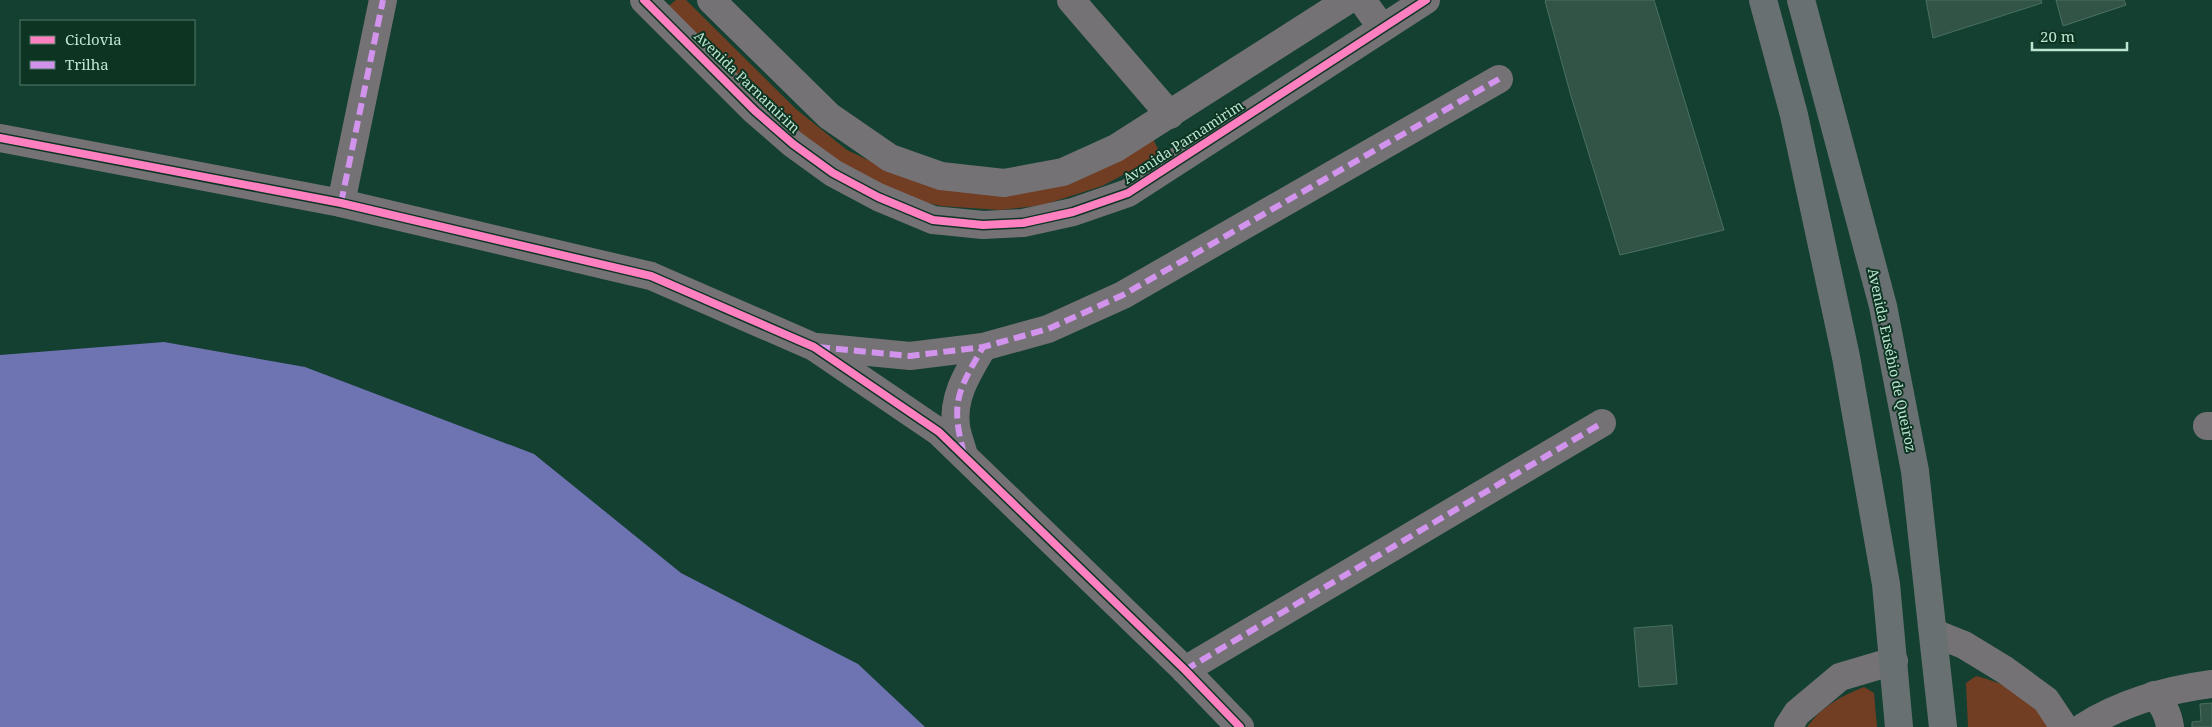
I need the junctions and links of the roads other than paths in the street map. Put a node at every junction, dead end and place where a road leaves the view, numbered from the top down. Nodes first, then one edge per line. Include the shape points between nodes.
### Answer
1 (383, 0) edge
2 (644, 0) edge
3 (711, 0) edge
4 (1072, 0) edge
5 (1348, 0) edge
6 (1362, 0) edge
7 (1426, 0) edge
8 (1763, 0) edge
9 (1801, 0) edge
10 (1382, 28) junction
11 (1499, 79) dead end
12 (1170, 115) junction
13 (0, 138) edge
14 (341, 204) junction
15 (814, 347) junction
16 (983, 347) junction
17 (1602, 423) dead end
18 (964, 456) junction
19 (1934, 633) junction
20 (1894, 661) junction
21 (1185, 670) junction
22 (2212, 684) edge
23 (2154, 695) junction
24 (1240, 727) edge
25 (1788, 727) edge
26 (1899, 727) edge
27 (1943, 727) edge
28 (2064, 727) edge
29 (2083, 727) edge
30 (2170, 727) edge

1 - 14 street
2 - 10 street, Avenida Parnamirim via 755,111 833,174 933,220 983,225 1023,223 1073,212 1128,193
3 - 12 street via 829,116 890,158 941,176 1004,183 1063,172 1116,148
4 - 12 street
5 - 12 street
6 - 10 street
7 - 10 street, Avenida Parnamirim
8 - 20 main road via 1794,115 1846,358 1886,584
9 - 19 main road, Avenida Eusébio de Queiroz via 1883,306 1915,471
11 - 16 street via 1123,295 1048,330
13 - 14 street
14 - 15 street via 651,276
15 - 16 street via 910,356
15 - 18 street via 939,432
16 - 18 street via 964,380 957,401 956,426
17 - 21 street
18 - 21 street
19 - 27 main road, Avenida Eusébio de Queiroz
19 - 28 street via 1964,645 2005,670 2046,700
20 - 25 street via 1840,677 1797,713
20 - 26 main road
21 - 24 street
22 - 23 street
23 - 29 street via 2124,705
23 - 30 street via 2168,717

